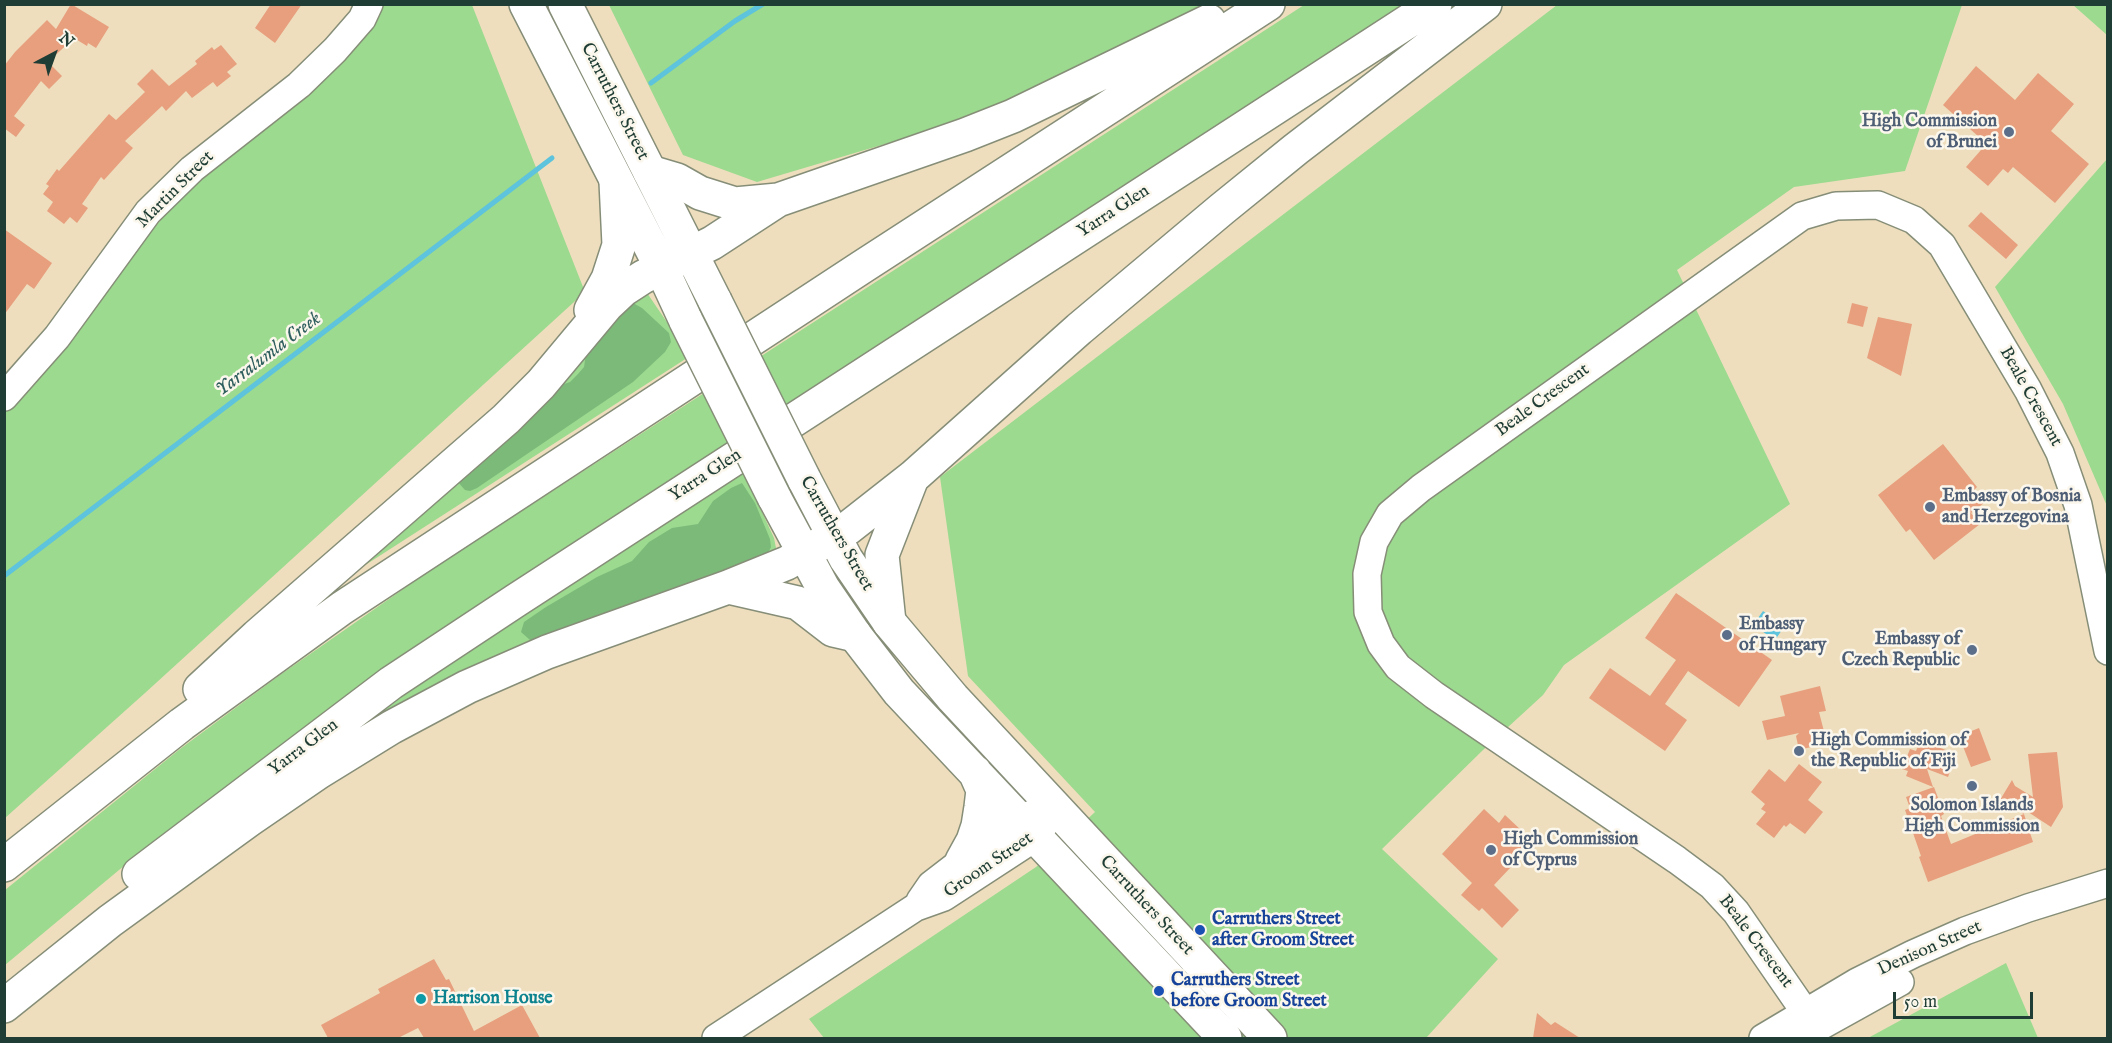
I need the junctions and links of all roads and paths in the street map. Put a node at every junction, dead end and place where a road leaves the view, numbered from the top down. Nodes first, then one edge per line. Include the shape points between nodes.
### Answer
1 (369, 4) edge
2 (526, 4) edge
3 (565, 4) edge
4 (1243, 4) edge
5 (1268, 4) edge
6 (1435, 4) edge
7 (1485, 4) edge
8 (650, 172) junction
9 (616, 182) junction
10 (778, 200) junction
11 (691, 252) junction
12 (662, 267) junction
13 (570, 348) junction
14 (4, 397) edge
15 (913, 477) junction
16 (834, 536) junction
17 (805, 554) junction
18 (728, 587) junction
19 (889, 622) junction
20 (855, 635) junction
21 (2108, 651) edge
22 (975, 772) junction
23 (1054, 808) junction
24 (56, 823) junction
25 (1027, 827) junction
26 (962, 861) junction
27 (4, 865) edge
28 (2108, 883) edge
29 (2108, 902) edge
30 (916, 907) junction
31 (4, 985) edge
32 (4, 1006) edge
33 (1807, 1026) edge
34 (716, 1038) edge
35 (1225, 1038) edge
36 (1270, 1038) edge
37 (1763, 1038) edge

1 - 14 street, Martin Street via 362,19 299,85 192,169 148,212 57,337
2 - 9 main road, Carruthers Street
3 - 8 main road, Carruthers Street
4 - 10 main road via 1013,116
5 - 24 main road via 342,608 191,717
6 - 31 main road, Yarra Glen via 391,683 165,852
7 - 15 main road via 1213,216
8 - 10 main road via 735,204
8 - 11 main road, Carruthers Street
9 - 12 main road, Carruthers Street
9 - 13 main road via 620,245 608,279
10 - 11 main road via 712,243
11 - 12 main road
11 - 16 main road, Carruthers Street, bridge
12 - 13 main road via 623,290
12 - 17 main road, Carruthers Street, bridge
13 - 24 main road via 506,418 257,636
15 - 16 main road
15 - 19 main road via 882,555
16 - 17 main road
16 - 19 main road, Carruthers Street
17 - 18 main road
17 - 20 main road, Carruthers Street
18 - 20 main road via 798,603 833,630
18 - 32 main road via 547,652 467,687 392,727 249,820 110,921
19 - 23 main road, Carruthers Street
20 - 22 main road, Carruthers Street via 899,692
21 - 33 street, Beale Crescent via 2078,505 2060,453 2028,390 1942,245 1914,220 1878,205 1836,206 1802,216 1390,514 1374,542 1367,574 1368,612 1381,644 1398,667 1712,886 1736,912
22 - 25 main road, Carruthers Street
22 - 26 main road via 983,790 981,807 973,841
23 - 25 street, Groom Street
23 - 36 main road, Carruthers Street
24 - 27 main road
25 - 26 street, Groom Street
25 - 30 street, Groom Street via 944,897
25 - 35 main road, Carruthers Street
26 - 30 street, Groom Street via 931,885
28 - 33 street, Denison Street via 2028,908 1913,954
29 - 33 street, Denison Street via 1972,948
30 - 34 street, Groom Street
33 - 37 street, Denison Street

